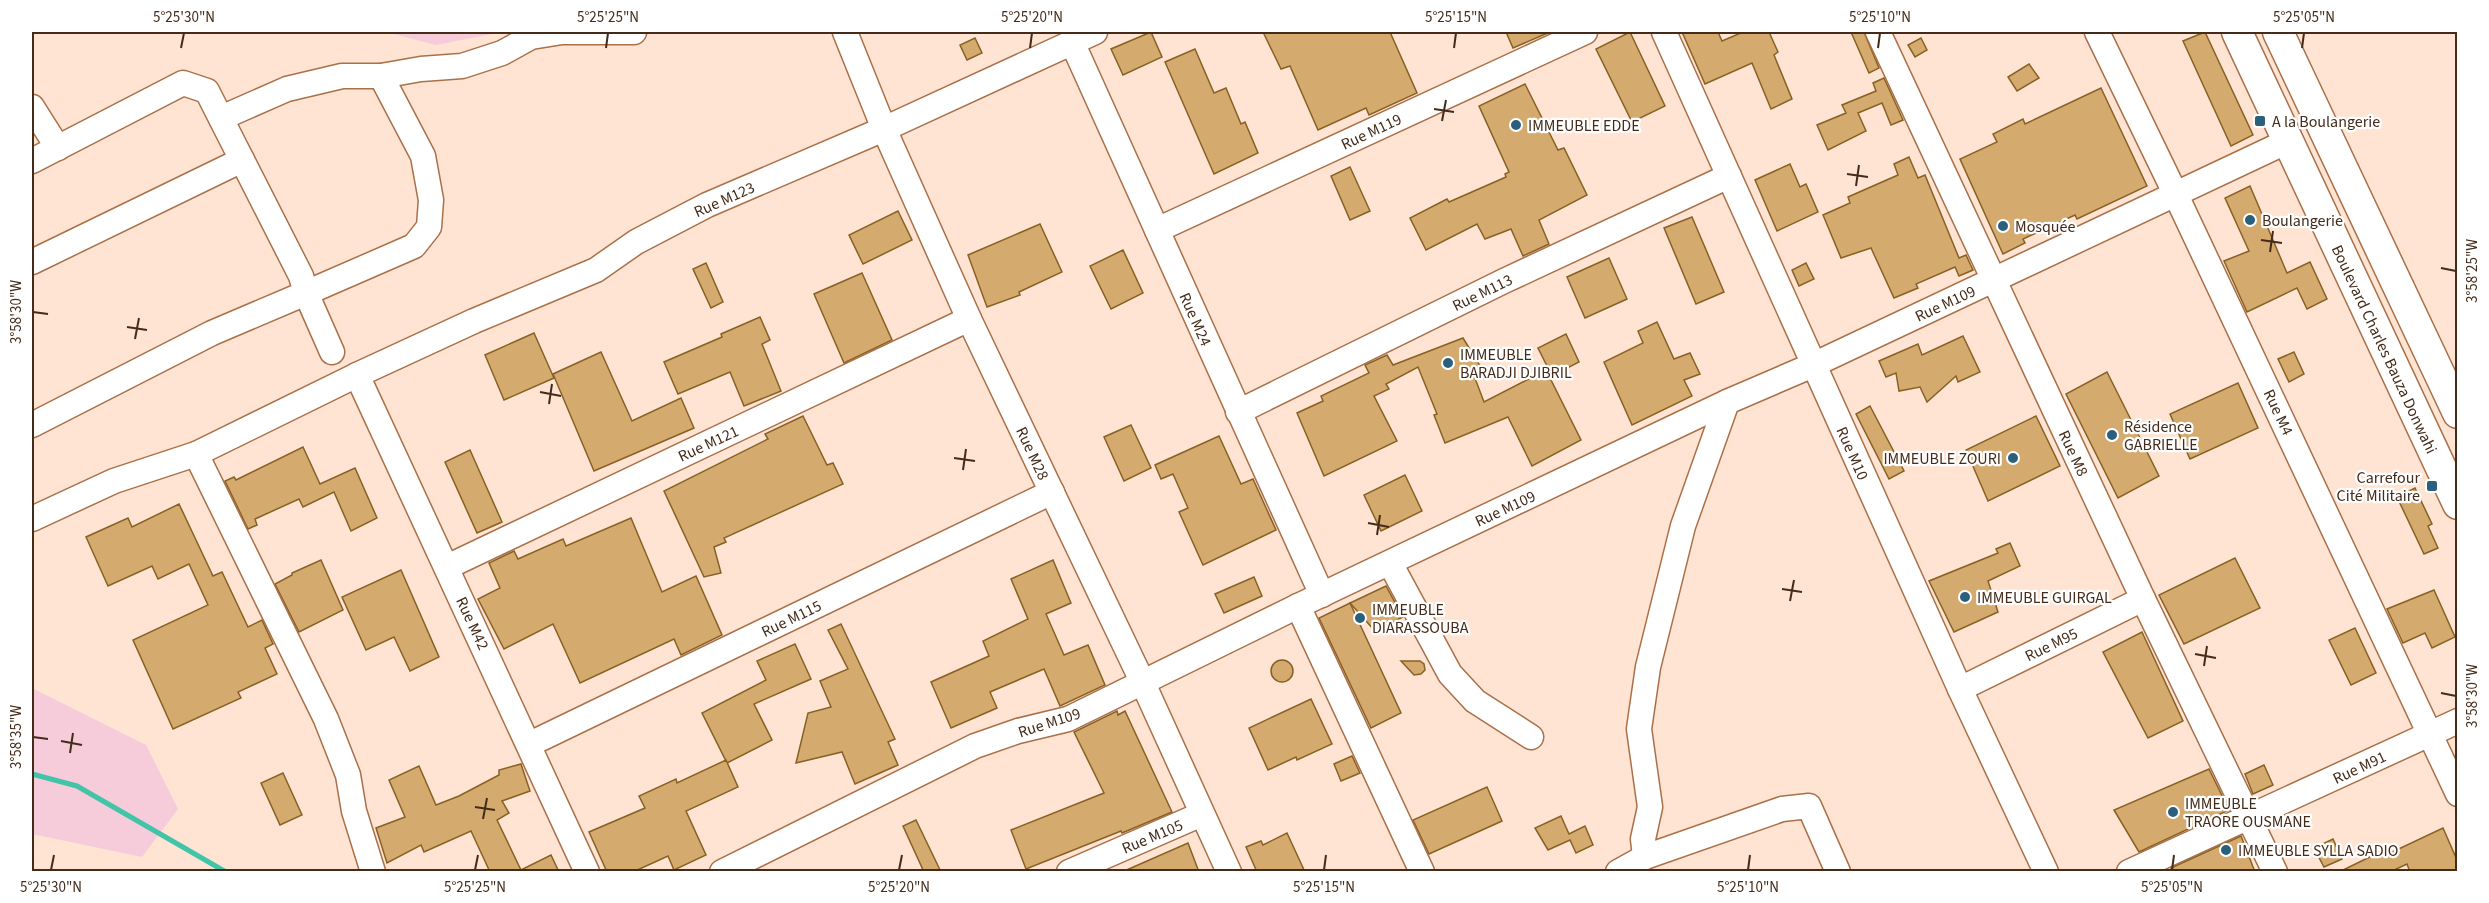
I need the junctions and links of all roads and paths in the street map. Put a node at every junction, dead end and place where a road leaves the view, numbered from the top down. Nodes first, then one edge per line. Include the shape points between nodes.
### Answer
1 (634, 32) edge
2 (844, 32) edge
3 (1095, 32) edge
4 (1585, 32) edge
5 (1664, 32) edge
6 (1878, 32) edge
7 (2097, 32) edge
8 (2237, 32) edge
9 (2278, 32) edge
10 (1072, 42) junction
11 (381, 76) junction
12 (32, 107) edge
13 (221, 118) junction
14 (884, 129) junction
15 (2288, 141) junction
16 (58, 148) junction
17 (242, 160) junction
18 (32, 161) edge
19 (1729, 176) junction
20 (2175, 193) junction
21 (1157, 230) junction
22 (32, 262) edge
23 (1993, 280) junction
24 (306, 293) junction
25 (969, 319) junction
26 (332, 352) dead end
27 (1814, 365) junction
28 (357, 375) junction
29 (1727, 402) junction
30 (1238, 412) junction
31 (2457, 413) edge
32 (32, 422) edge
33 (196, 454) junction
34 (1052, 492) junction
35 (2457, 504) edge
36 (32, 519) edge
37 (1390, 563) junction
38 (447, 567) junction
39 (1322, 595) junction
40 (2143, 599) junction
41 (1298, 606) junction
42 (1142, 681) junction
43 (1959, 689) junction
44 (2457, 721) edge
45 (2430, 734) junction
46 (1531, 737) dead end
47 (530, 744) junction
48 (2457, 794) edge
49 (1202, 814) junction
50 (2249, 817) junction
51 (1646, 857) junction
52 (374, 872) edge
53 (587, 872) edge
54 (722, 872) edge
55 (1069, 872) edge
56 (1229, 872) edge
57 (1422, 872) edge
58 (1618, 872) edge
59 (1838, 872) edge
60 (2046, 872) edge
61 (2129, 872) edge
62 (2275, 872) edge

1 - 11 street via 562,32 531,37 502,53 462,66
2 - 14 street, Rue M28
3 - 10 street, Rue M123
4 - 21 street, Rue M119
5 - 19 street, Rue M10
6 - 23 street, Rue M8
7 - 20 street, Rue M4
8 - 15 main road, Boulevard Charles Bauza Donwahi
9 - 31 main road
10 - 14 street, Rue M123
10 - 21 street, Rue M24
11 - 13 street via 342,76 287,89
11 - 24 street via 423,156 431,200 429,226 414,246
12 - 16 street
13 - 16 street via 207,91 183,82
13 - 17 street
14 - 25 street, Rue M28
14 - 28 street, Rue M123 via 707,205 636,242 596,270
15 - 20 street, Rue M109
15 - 35 main road, Boulevard Charles Bauza Donwahi
16 - 18 street
17 - 22 street
17 - 24 street
19 - 27 street, Rue M10
19 - 30 street, Rue M113
20 - 23 street, Rue M109
20 - 45 street, Rue M4
21 - 30 street, Rue M24
23 - 27 street, Rue M109
23 - 40 street, Rue M8
24 - 26 street
24 - 32 street via 212,333
25 - 34 street, Rue M28
25 - 38 street, Rue M121
27 - 29 street, Rue M109
27 - 43 street, Rue M10
28 - 33 street, Rue M123
28 - 38 street, Rue M42
29 - 37 street, Rue M109
29 - 51 street via 1683,526 1648,667 1639,729 1650,807 1643,839
30 - 39 street, Rue M24
33 - 36 street, Rue M123 via 114,481
33 - 52 street via 326,718 352,785 354,811
34 - 42 street, Rue M28
34 - 47 street, Rue M115
37 - 39 street, Rue M109
37 - 46 street via 1450,674 1475,701
38 - 47 street, Rue M42
39 - 41 street, Rue M109
40 - 43 street, Rue M95
40 - 50 street, Rue M8
41 - 42 street, Rue M109
41 - 57 street
42 - 49 street, Rue M28
42 - 54 street, Rue M109 via 1068,719 975,746
43 - 60 street, Rue M10
44 - 45 street, Rue M91
45 - 48 street, Rue M4
45 - 50 street, Rue M91
47 - 53 street, Rue M42
49 - 55 street, Rue M105
49 - 56 street, Rue M28
50 - 61 street, Rue M91
50 - 62 street, Rue M8
51 - 58 street
51 - 59 street via 1782,809 1809,806

